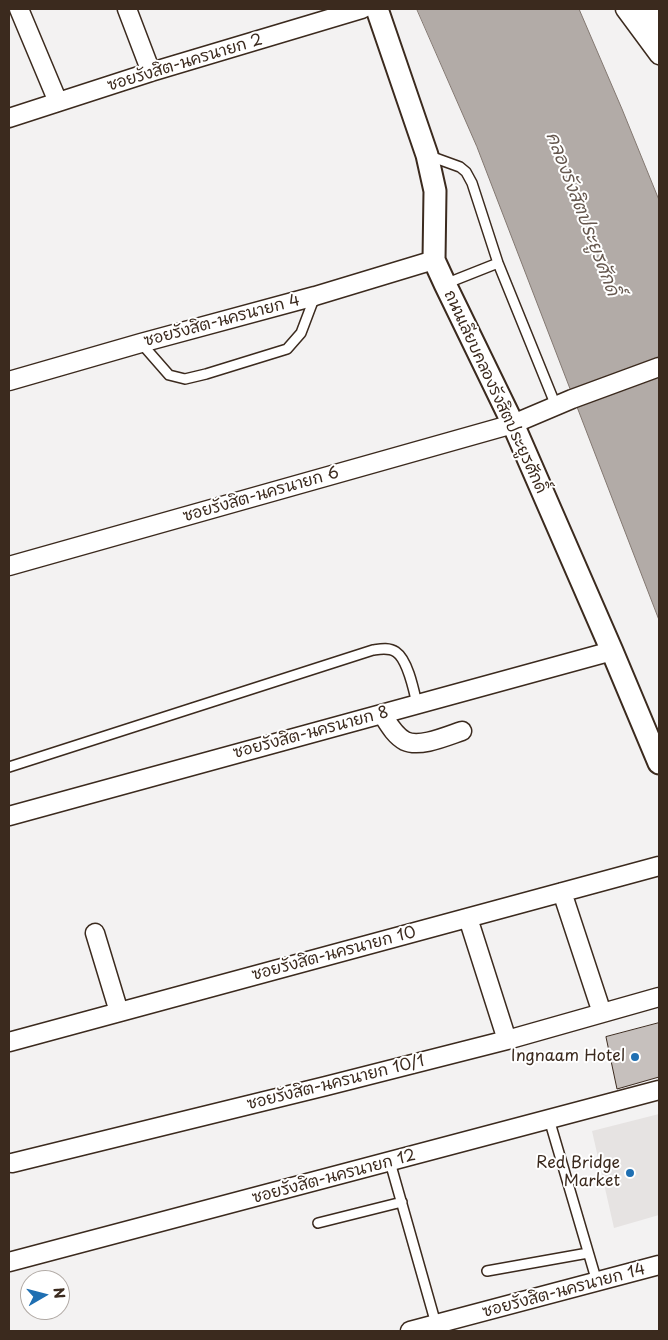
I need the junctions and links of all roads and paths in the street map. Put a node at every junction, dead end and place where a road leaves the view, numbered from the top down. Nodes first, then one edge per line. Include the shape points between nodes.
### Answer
1 (19, 9) edge
2 (127, 9) edge
3 (362, 9) edge
4 (377, 9) edge
5 (626, 9) edge
6 (648, 9) edge
7 (659, 36) edge
8 (659, 55) edge
9 (151, 72) junction
10 (58, 102) junction
11 (9, 118) edge
12 (427, 155) junction
13 (434, 260) junction
14 (498, 263) junction
15 (445, 284) junction
16 (316, 296) junction
17 (141, 343) junction
18 (659, 366) edge
19 (9, 381) edge
20 (564, 402) junction
21 (513, 424) junction
22 (9, 566) edge
23 (612, 651) junction
24 (417, 704) junction
25 (382, 714) junction
26 (462, 731) dead end
27 (659, 763) edge
28 (9, 767) edge
29 (9, 816) edge
30 (659, 866) edge
31 (562, 892) junction
32 (468, 918) junction
33 (95, 933) dead end
34 (659, 997) edge
35 (119, 1012) junction
36 (602, 1013) junction
37 (506, 1040) junction
38 (9, 1042) edge
39 (659, 1090) edge
40 (549, 1119) junction
41 (390, 1162) junction
42 (12, 1163) dead end
43 (402, 1202) junction
44 (318, 1223) dead end
45 (588, 1253) junction
46 (9, 1262) edge
47 (659, 1265) edge
48 (487, 1271) dead end
49 (597, 1282) junction
50 (436, 1324) junction
51 (410, 1331) edge

1 - 10 street
2 - 9 street
3 - 9 street, ซอยรังสิต-นครนายก 2
4 - 12 street, ถนนเลียบคลองรังสิตประยูรศักดิ์
5 - 8 street
6 - 7 main road
9 - 10 street, ซอยรังสิต-นครนายก 2
10 - 11 street, ซอยรังสิต-นครนายก 2
12 - 13 street, ถนนเลียบคลองรังสิตประยูรศักดิ์ via 435,191
12 - 14 lane via 466,172
13 - 15 street, ถนนเลียบคลองรังสิตประยูรศักดิ์
13 - 16 street, ซอยรังสิต-นครนายก 4
14 - 15 lane
14 - 20 lane
15 - 21 street, ถนนเลียบคลองรังสิตประยูรศักดิ์
16 - 17 street, ซอยรังสิต-นครนายก 4
16 - 17 lane via 301,333 287,349 206,374 185,378 169,375
17 - 19 street, ซอยรังสิต-นครนายก 4
18 - 20 street, ซอยรังสิต-นครนายก 6
20 - 21 street, ซอยรังสิต-นครนายก 6
21 - 22 street, ซอยรังสิต-นครนายก 6
21 - 23 street, ถนนเลียบคลองรังสิตประยูรศักดิ์
23 - 24 street, ซอยรังสิต-นครนายก 8
23 - 27 street, ถนนเลียบคลองรังสิตประยูรศักดิ์
24 - 25 street, ซอยรังสิต-นครนายก 8
24 - 28 lane via 407,666 397,652 386,648 373,650
25 - 26 street via 394,732 405,741 416,744
25 - 29 street, ซอยรังสิต-นครนายก 8
30 - 31 street, ซอยรังสิต-นครนายก 10
31 - 32 street, ซอยรังสิต-นครนายก 10
31 - 36 street
32 - 35 street, ซอยรังสิต-นครนายก 10
32 - 37 street
33 - 35 street
34 - 36 street, ซอยรังสิต-นครนายก 10/1
35 - 38 street, ซอยรังสิต-นครนายก 10
36 - 37 street, ซอยรังสิต-นครนายก 10/1
37 - 42 street, ซอยรังสิต-นครนายก 10/1
39 - 40 street, ซอยรังสิต-นครนายก 12
40 - 41 street, ซอยรังสิต-นครนายก 12
40 - 45 lane
41 - 43 lane
41 - 46 street, ซอยรังสิต-นครนายก 12
43 - 44 lane
43 - 50 lane
45 - 48 lane
45 - 49 lane
47 - 49 street, ซอยรังสิต-นครนายก 14
49 - 50 street, ซอยรังสิต-นครนายก 14
50 - 51 street, ซอยรังสิต-นครนายก 14

